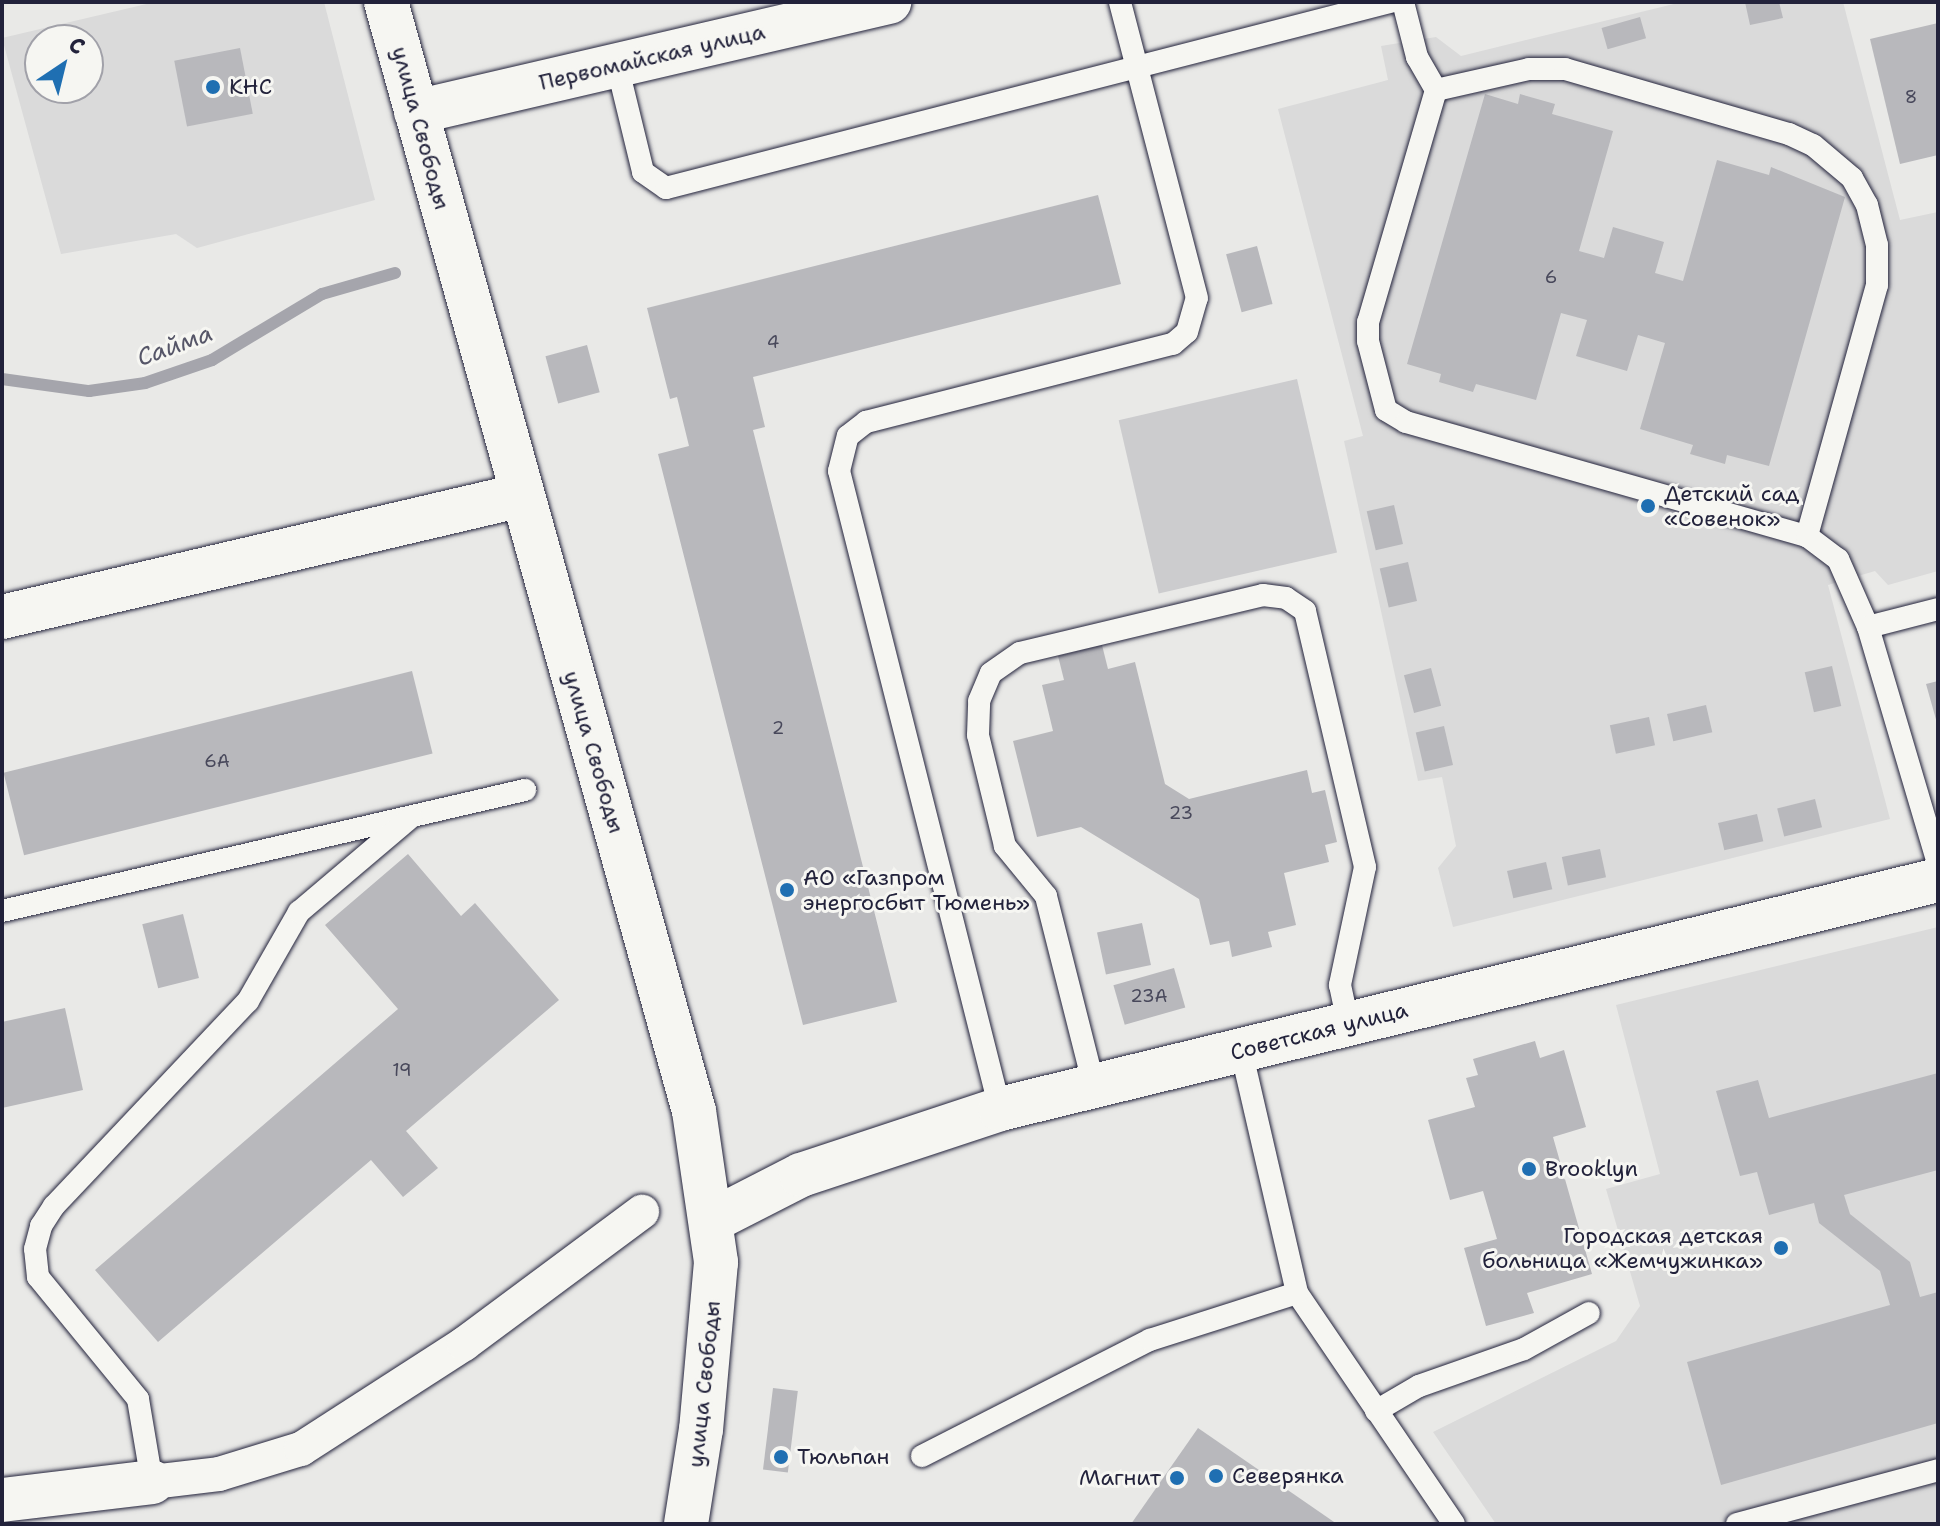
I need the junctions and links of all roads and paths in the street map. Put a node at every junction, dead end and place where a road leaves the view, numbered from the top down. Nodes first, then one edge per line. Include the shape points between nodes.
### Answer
1 (386, 2) edge
2 (889, 2) edge
3 (1120, 2) edge
4 (1390, 2) edge
5 (1403, 2) edge
6 (617, 65) junction
7 (1138, 70) junction
8 (1436, 90) junction
9 (416, 112) junction
10 (522, 495) junction
11 (1807, 536) junction
12 (1938, 609) edge
13 (2, 617) edge
14 (1868, 627) junction
15 (525, 790) dead end
16 (411, 817) junction
17 (1938, 864) edge
18 (1938, 880) edge
19 (2, 911) edge
20 (1348, 1024) junction
21 (1241, 1050) junction
22 (1094, 1086) junction
23 (1000, 1109) junction
24 (642, 1212) dead end
25 (713, 1220) junction
26 (1297, 1293) junction
27 (1589, 1313) dead end
28 (1376, 1411) junction
29 (922, 1456) dead end
30 (1938, 1470) edge
31 (152, 1482) junction
32 (2, 1500) edge
33 (695, 1520) edge
34 (1454, 1524) edge
35 (1737, 1524) edge

1 - 9 street, улица Свободы
2 - 6 street, Первомайская улица
3 - 7 lane
4 - 7 lane
5 - 8 lane via 1417,57
6 - 7 lane via 643,172 666,188
6 - 9 street, Первомайская улица
7 - 23 lane via 1197,298 1187,332 1173,344 866,422 848,436 841,452 839,471
8 - 11 lane via 1368,322 1386,410 1406,422
8 - 11 lane via 1529,69 1565,69 1789,134 1813,145 1852,178 1867,205 1877,245 1877,285
9 - 10 street, улица Свободы
10 - 13 street
10 - 25 street, улица Свободы via 694,1111
11 - 14 lane via 1838,559
12 - 14 lane
14 - 17 lane
15 - 16 lane
16 - 19 lane
16 - 31 lane via 299,912 248,1001 41,1226 35,1249 38,1277 138,1399
18 - 20 street, Советская улица
20 - 21 street, Советская улица
20 - 22 lane via 1340,985 1365,867 1305,611 1286,598 1263,595 1020,653 991,673 979,701 978,735 1005,846 1046,896
21 - 22 street, Советская улица
21 - 26 lane
22 - 23 street, Советская улица
23 - 25 street, Советская улица via 801,1175
24 - 31 street via 464,1344 301,1449 219,1474
25 - 33 street, улица Свободы via 714,1312
26 - 28 lane
26 - 29 lane via 1150,1340
27 - 28 lane via 1524,1349 1419,1386
28 - 34 lane
30 - 35 lane
31 - 32 street

